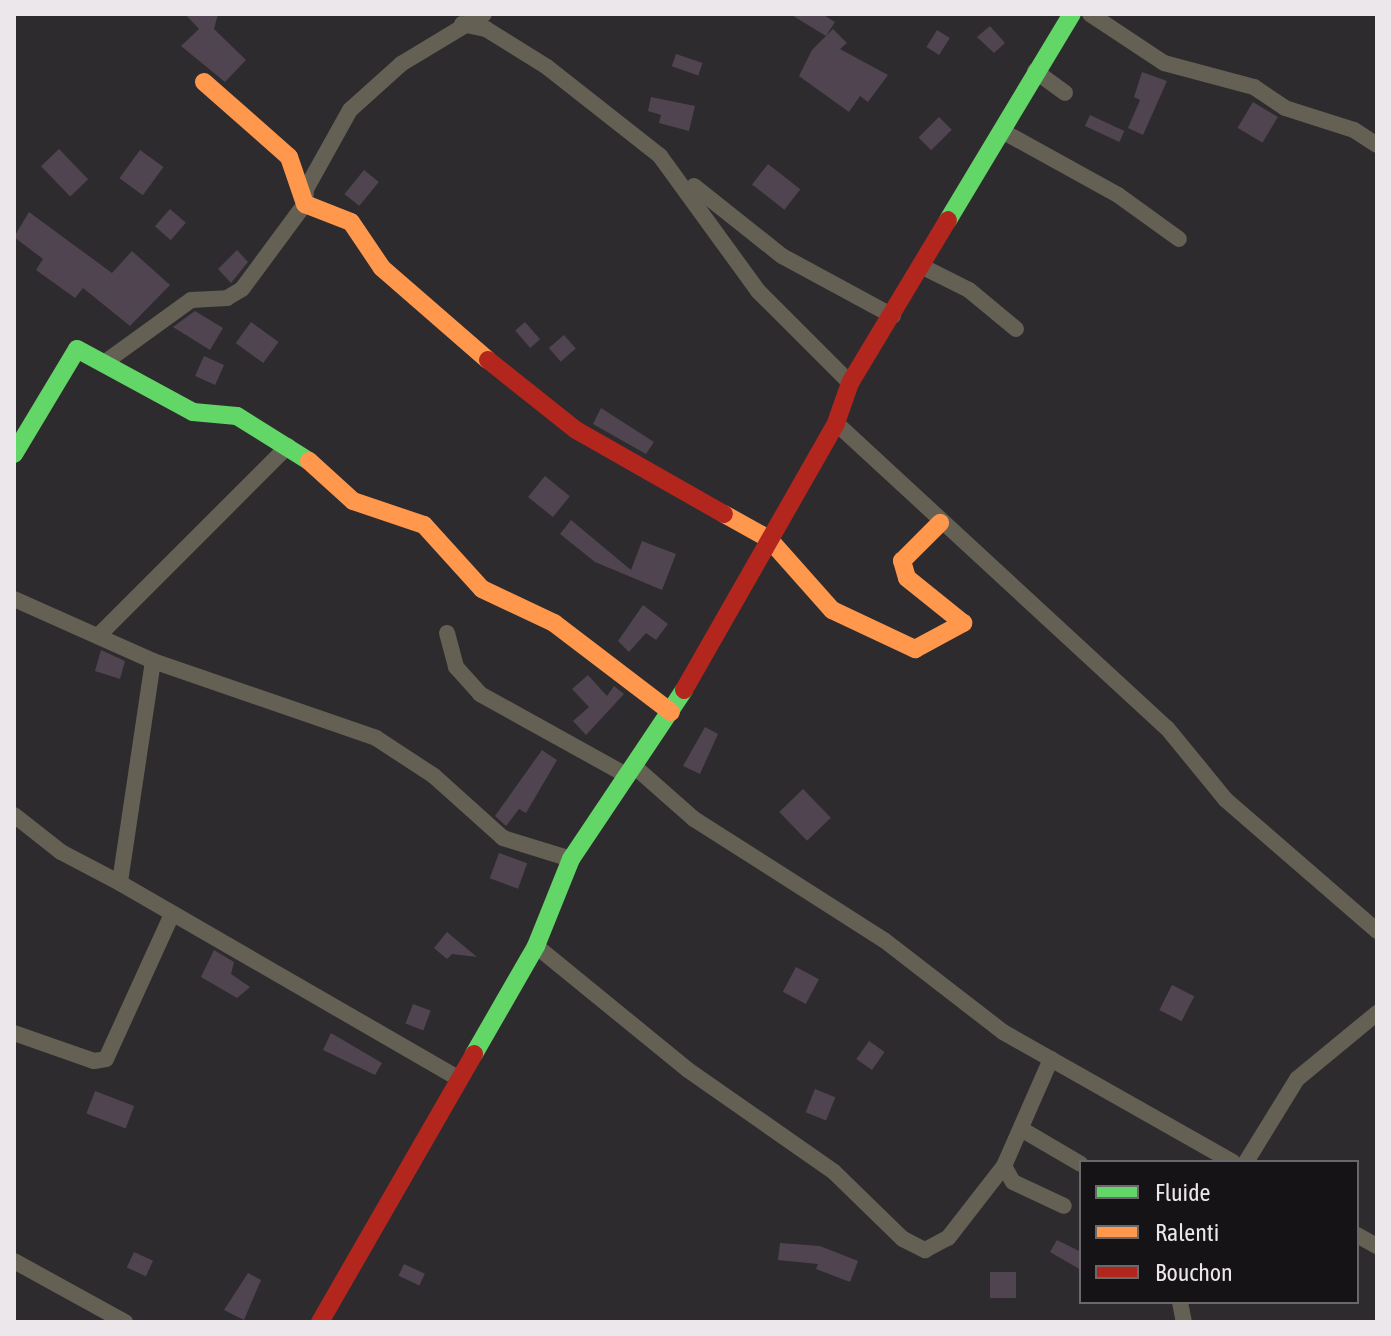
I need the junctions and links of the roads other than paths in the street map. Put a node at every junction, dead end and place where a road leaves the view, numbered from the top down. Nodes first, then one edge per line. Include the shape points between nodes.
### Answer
1 (484, 14) edge
2 (1090, 14) edge
3 (1069, 15) edge
4 (462, 24) junction
5 (1035, 71) junction
6 (204, 82) dead end
7 (1065, 93) dead end
8 (1002, 131) junction
9 (1377, 145) edge
10 (660, 156) junction
11 (305, 204) junction
12 (1179, 239) dead end
13 (921, 266) junction
14 (893, 316) junction
15 (1016, 329) dead end
16 (104, 363) junction
17 (850, 383) junction
18 (836, 423) junction
19 (288, 446) junction
20 (14, 454) edge
21 (940, 523) junction
22 (769, 539) junction
23 (14, 599) edge
24 (447, 633) dead end
25 (100, 634) junction
26 (153, 661) junction
27 (671, 712) junction
28 (631, 772) junction
29 (14, 815) edge
30 (571, 859) junction
31 (120, 883) junction
32 (172, 914) junction
33 (1377, 931) edge
34 (536, 946) junction
35 (1377, 1013) edge
36 (14, 1033) edge
37 (1051, 1059) junction
38 (458, 1078) junction
39 (1021, 1129) junction
40 (1229, 1160) edge
41 (1247, 1160) edge
42 (1079, 1163) edge
43 (1004, 1166) junction
44 (1064, 1206) dead end
45 (1359, 1236) edge
46 (1377, 1246) edge
47 (14, 1261) edge
48 (125, 1322) edge
49 (320, 1322) edge

1 - 4 street
2 - 9 street via 1164,63 1254,87 1285,108 1354,130
3 - 5 street
4 - 10 street via 486,29 547,67
4 - 11 street via 401,64 350,110 306,189
5 - 7 street
5 - 8 street
6 - 11 street via 289,157
8 - 12 street via 1118,195
8 - 13 street
10 - 14 street via 782,256
10 - 17 street via 758,291
11 - 16 street via 242,289 227,298 191,300
11 - 22 street via 351,222 373,257 429,314 537,401
13 - 14 street
13 - 15 street via 969,290
14 - 17 street
16 - 19 street via 173,403 193,412 237,416
16 - 20 street via 77,349
17 - 18 street
18 - 21 street
18 - 22 street
19 - 25 street
19 - 27 street via 353,501 424,525 482,589 554,623
21 - 22 street via 902,561 907,578 963,623 915,649 832,610
21 - 33 street via 1167,728 1226,800
22 - 27 street
23 - 25 street
24 - 28 street via 456,667 480,694
25 - 26 street
26 - 30 street via 376,738 434,776 503,838
26 - 31 street
27 - 28 street
28 - 30 street
28 - 37 street via 694,819 884,940 1003,1032
29 - 31 street via 61,852
30 - 34 street
31 - 32 street
32 - 36 street via 106,1059 94,1061
32 - 38 street
34 - 38 street
34 - 43 street via 688,1070 834,1172 903,1239 925,1250 948,1238
35 - 41 street via 1297,1079
37 - 39 street
37 - 40 street
38 - 49 street
39 - 42 street
39 - 43 street
43 - 44 street via 1013,1182
45 - 46 street
47 - 48 street

